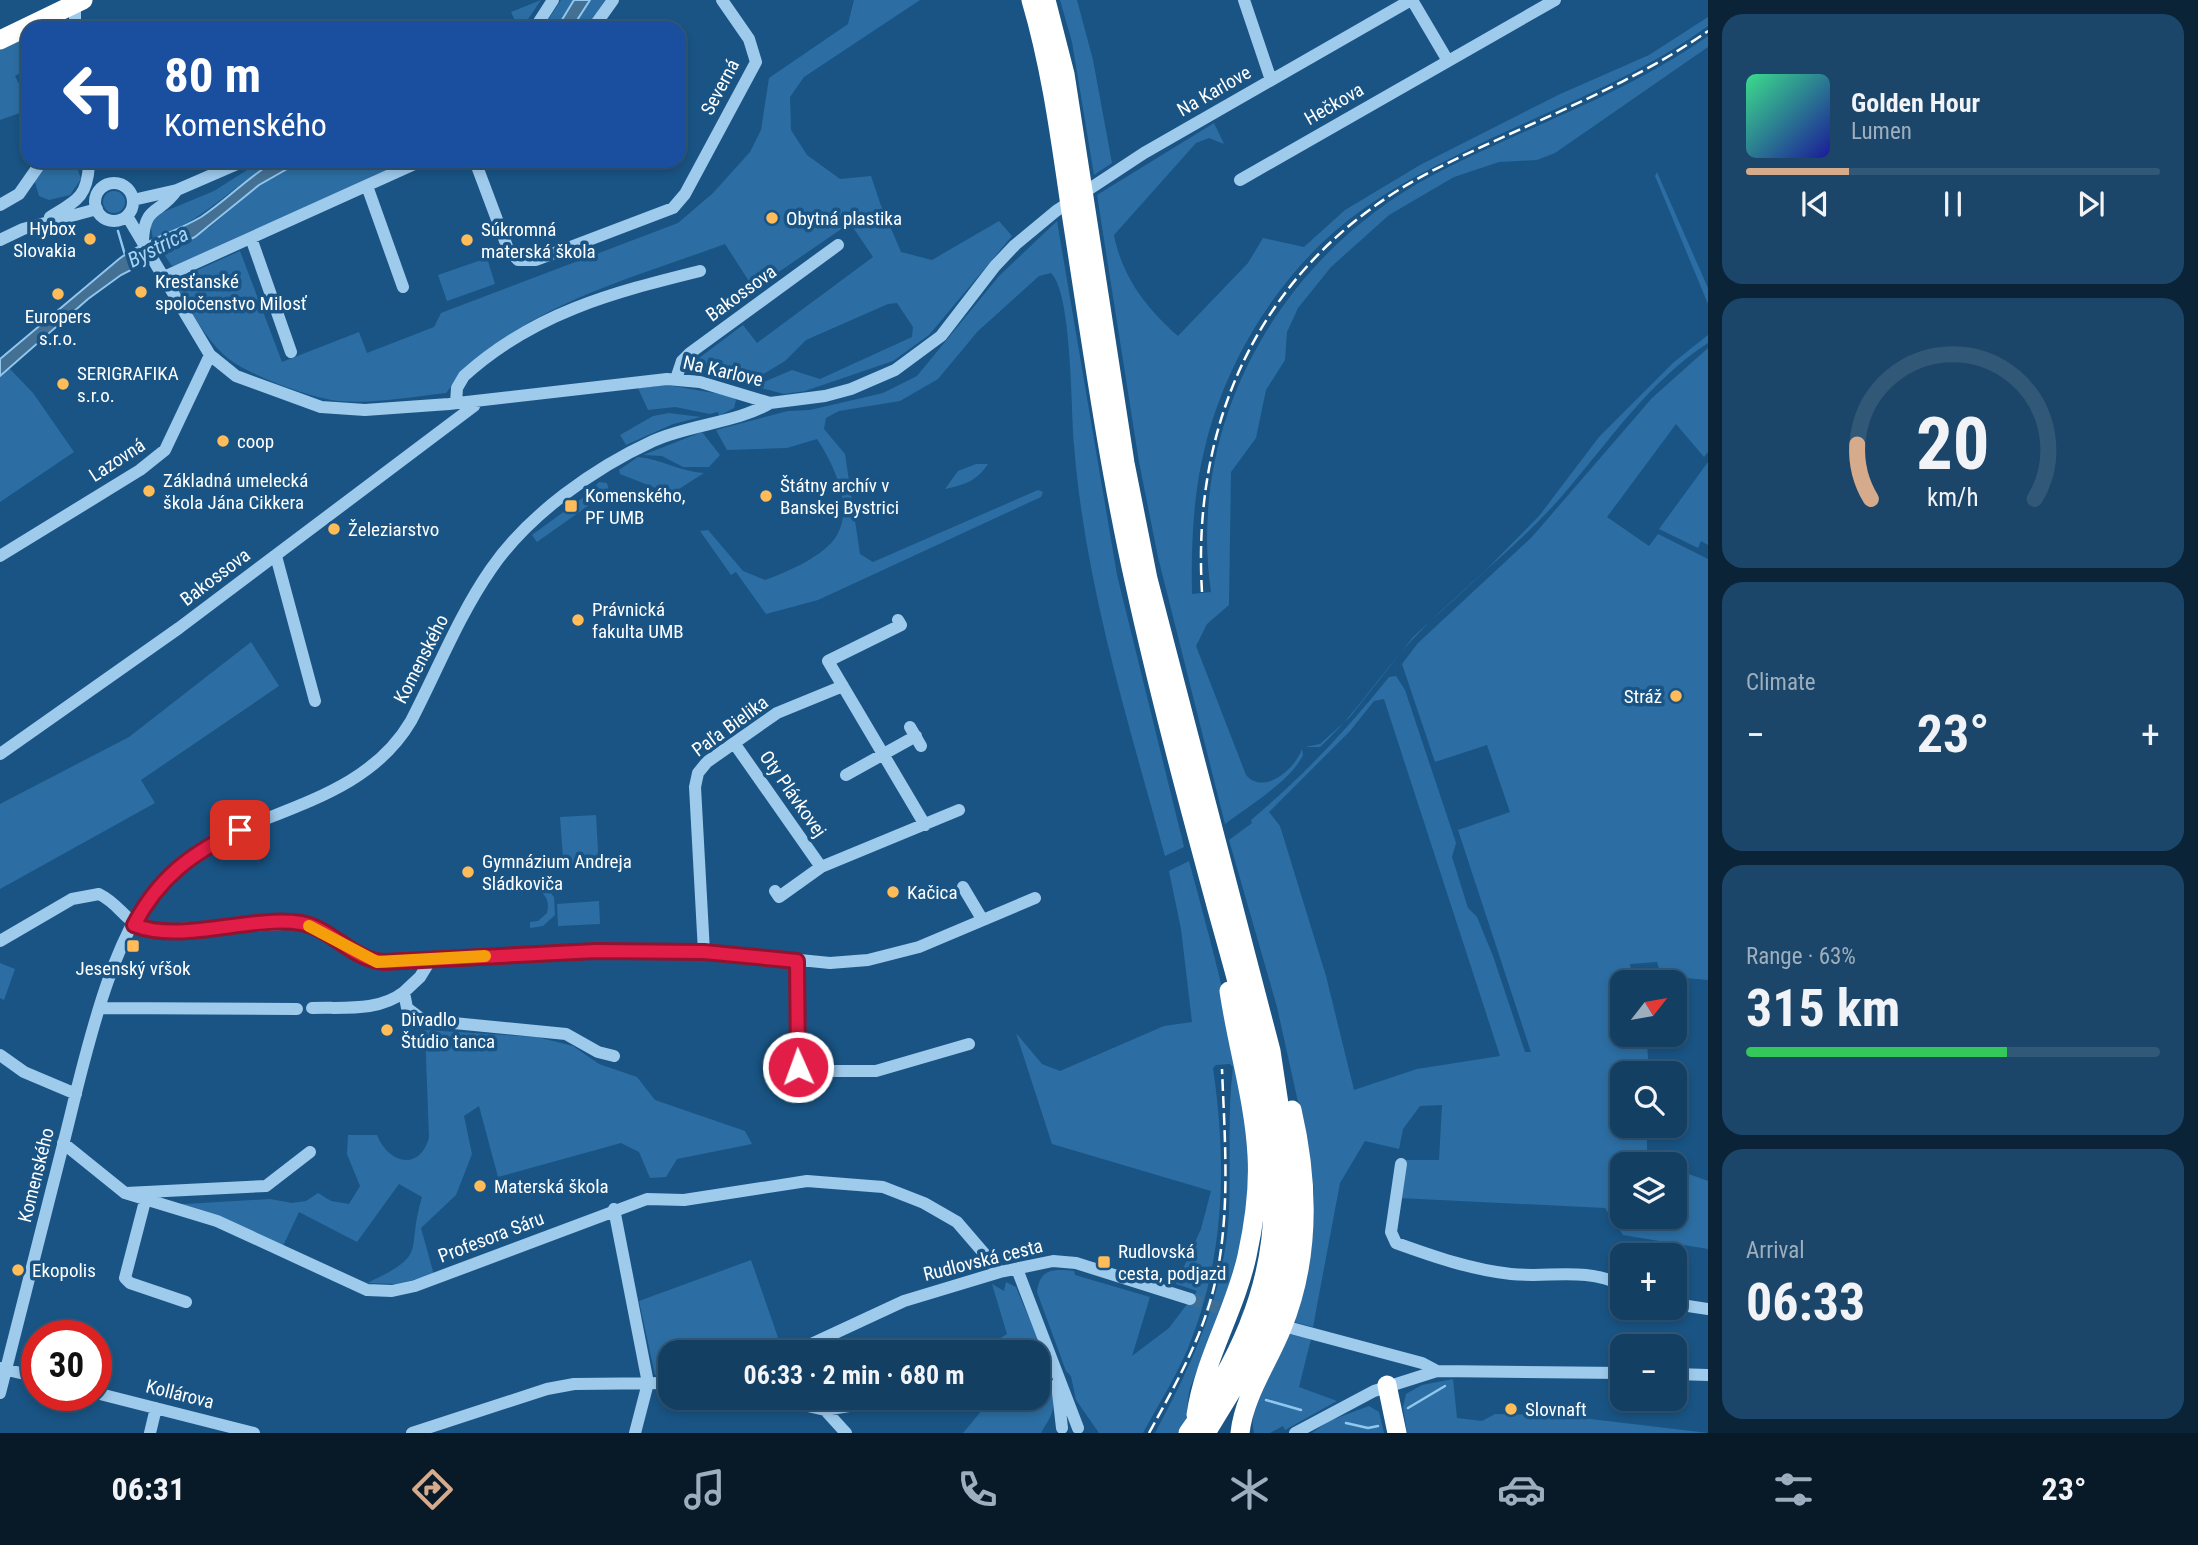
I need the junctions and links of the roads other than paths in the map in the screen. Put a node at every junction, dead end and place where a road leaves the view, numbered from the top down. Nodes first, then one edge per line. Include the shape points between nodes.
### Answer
1 (53, 0) edge
2 (75, 0) edge
3 (83, 0) edge
4 (553, 0) edge
5 (613, 0) edge
6 (722, 0) edge
7 (1055, 0) edge
8 (1244, 0) edge
9 (1412, 0) edge
10 (1555, 0) edge
11 (1035, 2) edge
12 (30, 21) edge
13 (75, 21) edge
14 (540, 21) edge
15 (598, 21) edge
16 (5, 31) edge
17 (1448, 61) junction
18 (1065, 74) junction
19 (1271, 80) junction
20 (1072, 167) junction
21 (37, 168) edge
22 (87, 168) edge
23 (91, 168) edge
24 (228, 168) edge
25 (406, 168) edge
26 (478, 168) edge
27 (1240, 180) dead end
28 (104, 186) junction
29 (367, 186) junction
30 (177, 190) junction
31 (133, 200) junction
32 (0, 205) edge
33 (97, 209) junction
34 (127, 216) junction
35 (38, 225) junction
36 (1081, 231) junction
37 (251, 238) junction
38 (0, 240) edge
39 (143, 241) junction
40 (838, 245) dead end
41 (700, 271) dead end
42 (164, 277) junction
43 (403, 287) dead end
44 (291, 352) dead end
45 (210, 355) junction
46 (676, 379) junction
47 (745, 394) junction
48 (476, 401) junction
49 (770, 403) junction
50 (455, 404) junction
51 (741, 413) junction
52 (454, 422) junction
53 (0, 556) edge
54 (276, 556) junction
55 (898, 620) dead end
56 (843, 686) junction
57 (315, 701) dead end
58 (916, 736) dead end
59 (734, 743) junction
60 (0, 754) edge
61 (883, 754) junction
62 (846, 775) dead end
63 (959, 810) dead end
64 (925, 825) junction
65 (821, 867) junction
66 (963, 887) dead end
67 (775, 891) dead end
68 (1035, 898) dead end
69 (1217, 910) junction
70 (982, 919) junction
71 (134, 925) junction
72 (0, 941) edge
73 (704, 952) junction
74 (431, 959) junction
75 (797, 961) junction
76 (404, 992) junction
77 (99, 1008) junction
78 (312, 1008) dead end
79 (297, 1009) dead end
80 (969, 1044) dead end
81 (0, 1055) edge
82 (614, 1056) dead end
83 (76, 1094) junction
84 (64, 1143) junction
85 (310, 1152) dead end
86 (1401, 1164) dead end
87 (125, 1193) junction
88 (145, 1201) junction
89 (1289, 1205) junction
90 (614, 1209) junction
91 (1017, 1269) junction
92 (1000, 1272) junction
93 (1610, 1281) edge
94 (1190, 1299) tunnel mouth
95 (186, 1302) dead end
96 (1687, 1306) edge
97 (1708, 1309) edge
98 (1244, 1315) tunnel mouth
99 (820, 1340) edge
100 (1054, 1363) junction
101 (3, 1369) edge
102 (1437, 1371) junction
103 (21, 1373) edge
104 (1610, 1373) edge
105 (1687, 1375) edge
106 (1708, 1376) edge
107 (648, 1383) junction
108 (658, 1383) edge
109 (1381, 1388) junction
110 (0, 1393) edge
111 (112, 1396) edge
112 (156, 1408) junction
113 (825, 1410) edge
114 (1194, 1427) edge
115 (1059, 1430) edge
116 (1081, 1430) edge
117 (150, 1433) edge
118 (254, 1433) edge
119 (412, 1433) edge
120 (635, 1433) edge
121 (846, 1433) edge
122 (1206, 1433) edge
123 (1240, 1433) edge
124 (1295, 1433) edge
125 (1389, 1433) edge
126 (1397, 1433) edge

1 - 16 highway
2 - 13 street
3 - 12 highway
4 - 14 street
5 - 15 street
6 - 26 street, Severná via 749,39 755,62 685,194 673,208 536,260 518,260 508,249
7 - 18 highway via 1066,45
8 - 19 street
9 - 17 street
9 - 19 street, Na Karlove
10 - 17 street, Hečkova
11 - 18 highway
11 - 20 highway
17 - 27 street, Hečkova
18 - 20 highway
19 - 49 street, Na Karlove via 1144,153 1032,230 995,266 941,336 912,360 851,389
20 - 36 highway
21 - 32 street via 19,194
22 - 35 street via 88,186 83,195
23 - 28 street
24 - 30 street
25 - 29 street
28 - 31 street via 122,184
28 - 33 street via 95,199
29 - 37 street
29 - 43 street
30 - 31 street
30 - 39 street via 144,221
31 - 34 street
33 - 34 street via 108,220
33 - 35 street
34 - 39 street, Na Karlove
35 - 38 street
36 - 69 highway via 1112,471 1135,587
36 - 89 highway via 1148,579 1271,1051 1288,1164
37 - 42 street
37 - 44 street
39 - 42 street, Na Karlove
40 - 46 street, Bakossova via 691,353 682,361
41 - 50 street via 622,291 544,320 464,376
42 - 45 street, Na Karlove
45 - 50 street, Na Karlove via 236,376 332,410
45 - 53 street, Lazovná via 165,450
46 - 47 street, Na Karlove
46 - 48 street, Na Karlove
47 - 49 street, Na Karlove
47 - 51 street
48 - 50 street, Na Karlove
48 - 52 street, Bakossova
49 - 51 street, Komenského
50 - 52 street
51 - 71 street, Komenského via 636,449 542,514 503,553 481,584 411,721 389,752 328,794 240,830 190,858 156,887
52 - 54 street, Bakossova
54 - 57 street
54 - 60 street, Bakossova
55 - 56 street via 901,625 828,660
56 - 59 street, Paľa Bielika via 777,713
56 - 61 street
58 - 61 street
59 - 65 street, Oty Plávkovej
59 - 73 street, Paľa Bielika via 702,767 696,778
61 - 62 street
61 - 64 street
63 - 64 street, Oty Plávkovej
64 - 65 street, Oty Plávkovej
65 - 67 street, Oty Plávkovej via 779,897
66 - 70 street
68 - 70 street
69 - 89 highway
69 - 114 highway via 1258,1157 1246,1259 1201,1387
70 - 75 street via 893,955 852,962
71 - 72 street via 99,894 72,899
71 - 74 street via 159,930 303,923 377,962
71 - 77 street, Komenského
73 - 74 street via 596,951
73 - 75 street
74 - 76 street
75 - 80 street via 796,1062 802,1071 876,1071
76 - 78 street via 377,1006
76 - 82 street via 407,1008 423,1020 566,1034
77 - 79 street
77 - 83 street, Komenského
81 - 83 street via 13,1066
83 - 84 street, Komenského
84 - 87 street, Profesora Sáru
84 - 101 street, Komenského
85 - 87 street via 266,1186
86 - 93 street via 1391,1232 1396,1242 1489,1271 1590,1274
87 - 88 street, Profesora Sáru
88 - 90 street, Profesora Sáru via 218,1222 358,1288 380,1291 422,1283
88 - 95 street via 125,1278
89 - 114 highway via 1251,1322
89 - 122 highway via 1281,1273 1266,1328
89 - 123 highway via 1293,1296 1245,1407
90 - 92 street, Profesora Sáru via 655,1198 684,1200 807,1181 883,1187 957,1222
90 - 107 street
91 - 92 street, Rudlovská cesta
91 - 94 street, Rudlovská cesta via 1053,1261 1076,1264
91 - 100 street
92 - 99 street, Rudlovská cesta via 895,1305
96 - 97 street
98 - 102 street via 1422,1363
100 - 115 street
100 - 116 street
101 - 103 street
101 - 110 street, Komenského
102 - 104 street
102 - 109 street
105 - 106 street
107 - 108 street
107 - 119 street via 547,1389
107 - 120 street
109 - 124 street
109 - 125 highway
109 - 126 highway
111 - 112 street, Kollárova
112 - 117 street
112 - 118 street, Kollárova
113 - 121 street
115 - 116 street

